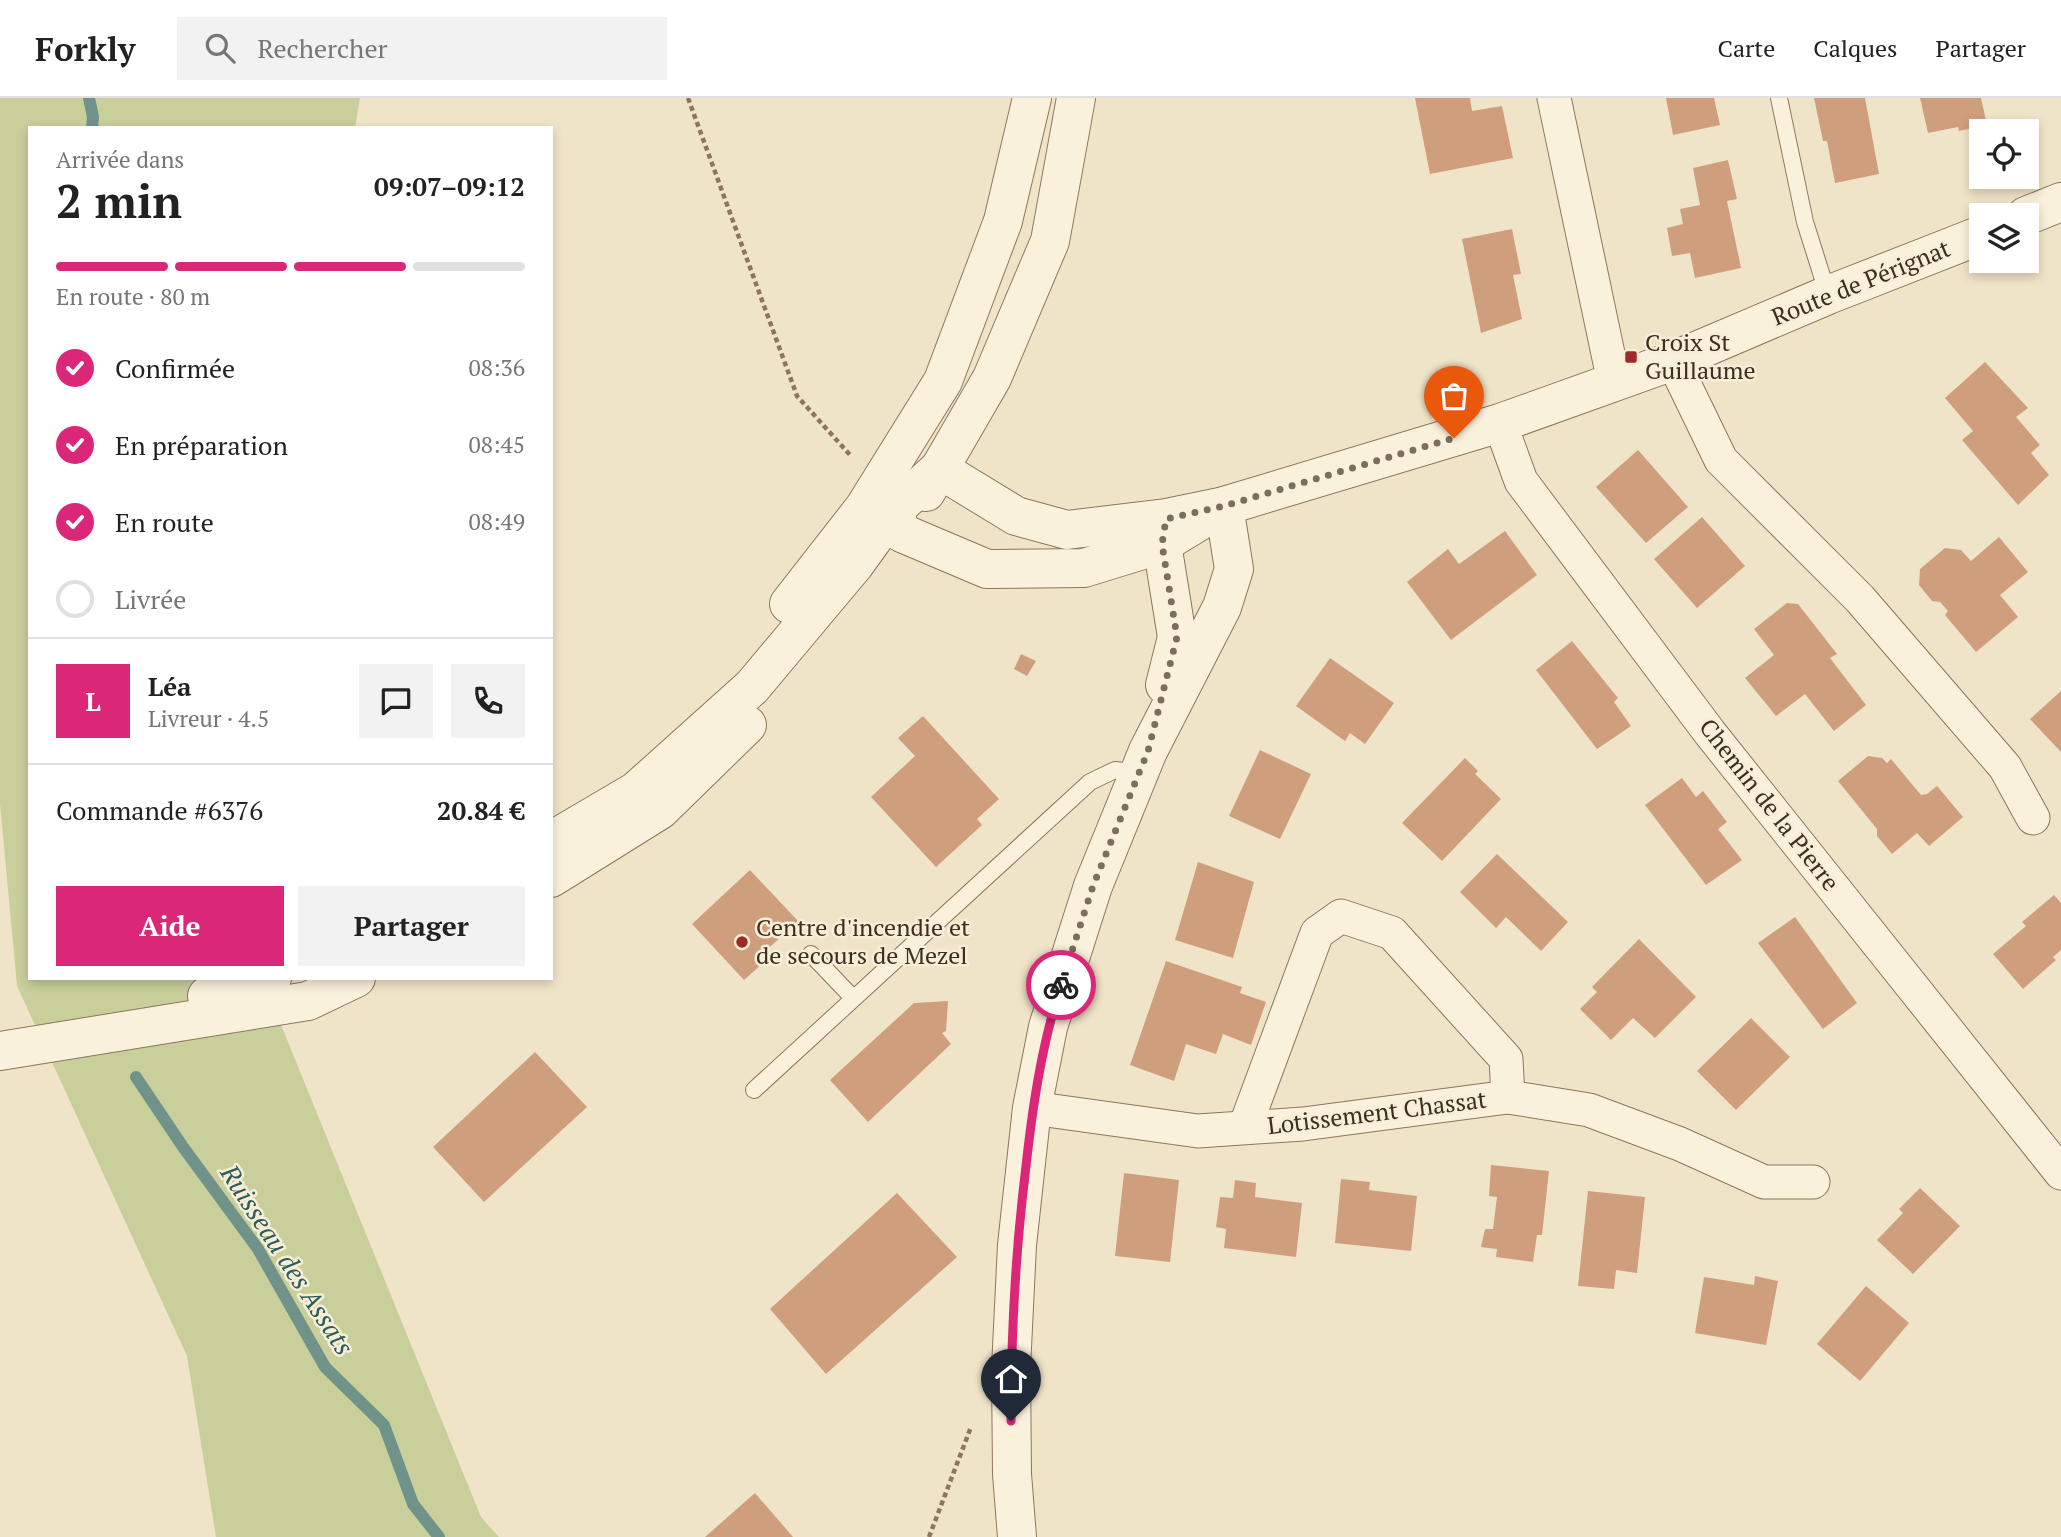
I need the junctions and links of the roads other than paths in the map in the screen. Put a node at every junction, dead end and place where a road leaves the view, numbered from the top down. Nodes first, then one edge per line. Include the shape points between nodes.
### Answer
1 (1032, 98) edge
2 (1044, 98) edge
3 (1076, 98) edge
4 (1554, 98) edge
5 (1779, 98) edge
6 (2061, 202) edge
7 (2039, 211) edge
8 (1969, 239) edge
9 (1828, 295) junction
10 (1673, 361) junction
11 (1614, 382) junction
12 (1500, 423) junction
13 (939, 469) junction
14 (1224, 506) junction
15 (891, 510) junction
16 (1164, 531) junction
17 (1144, 762) junction
18 (2033, 818) dead end
19 (553, 828) edge
20 (553, 840) edge
21 (553, 877) edge
22 (811, 954) dead end
23 (265, 980) edge
24 (352, 980) edge
25 (853, 998) junction
26 (5, 1050) edge
27 (754, 1090) dead end
28 (1508, 1097) junction
29 (1032, 1108) junction
30 (1245, 1127) junction
31 (2061, 1173) edge
32 (1813, 1182) dead end
33 (1017, 1537) edge

1 - 15 street via 1003,221
2 - 15 street via 1044,132 1013,243 960,381
3 - 13 street via 1050,241 992,378
4 - 11 street
5 - 9 lane via 1805,222
6 - 7 street
8 - 9 street, Route de Pérignat
9 - 10 street, Route de Pérignat
10 - 11 street, Route de Pérignat
10 - 18 street via 1721,460 1860,599 2005,767
11 - 12 street, Route de Pérignat
12 - 14 street, Route de Pérignat
12 - 31 street, Chemin de la Pierre via 1521,481 1710,733
13 - 15 street
13 - 16 street via 1016,516 1068,530
14 - 16 street, Route de Pérignat
14 - 17 street via 1234,569 1222,607
15 - 16 street via 987,569 1084,568
15 - 19 street via 864,508 739,667 621,777
15 - 20 street via 855,564 752,687 636,791
15 - 21 street via 773,699 660,810
16 - 17 street via 1177,637
17 - 25 lane via 1090,782
17 - 29 street via 1093,886 1048,1027
22 - 25 lane
23 - 26 street
24 - 26 street via 308,1001
25 - 27 lane
28 - 30 street, Lotissement Chassat via 1303,1124
28 - 30 street, Lotissement Chassat via 1506,1059 1392,933 1341,916 1317,933
28 - 32 street, Lotissement Chassat via 1589,1110 1764,1181
29 - 30 street, Lotissement Chassat via 1198,1130
29 - 33 street via 1017,1245 1011,1368

